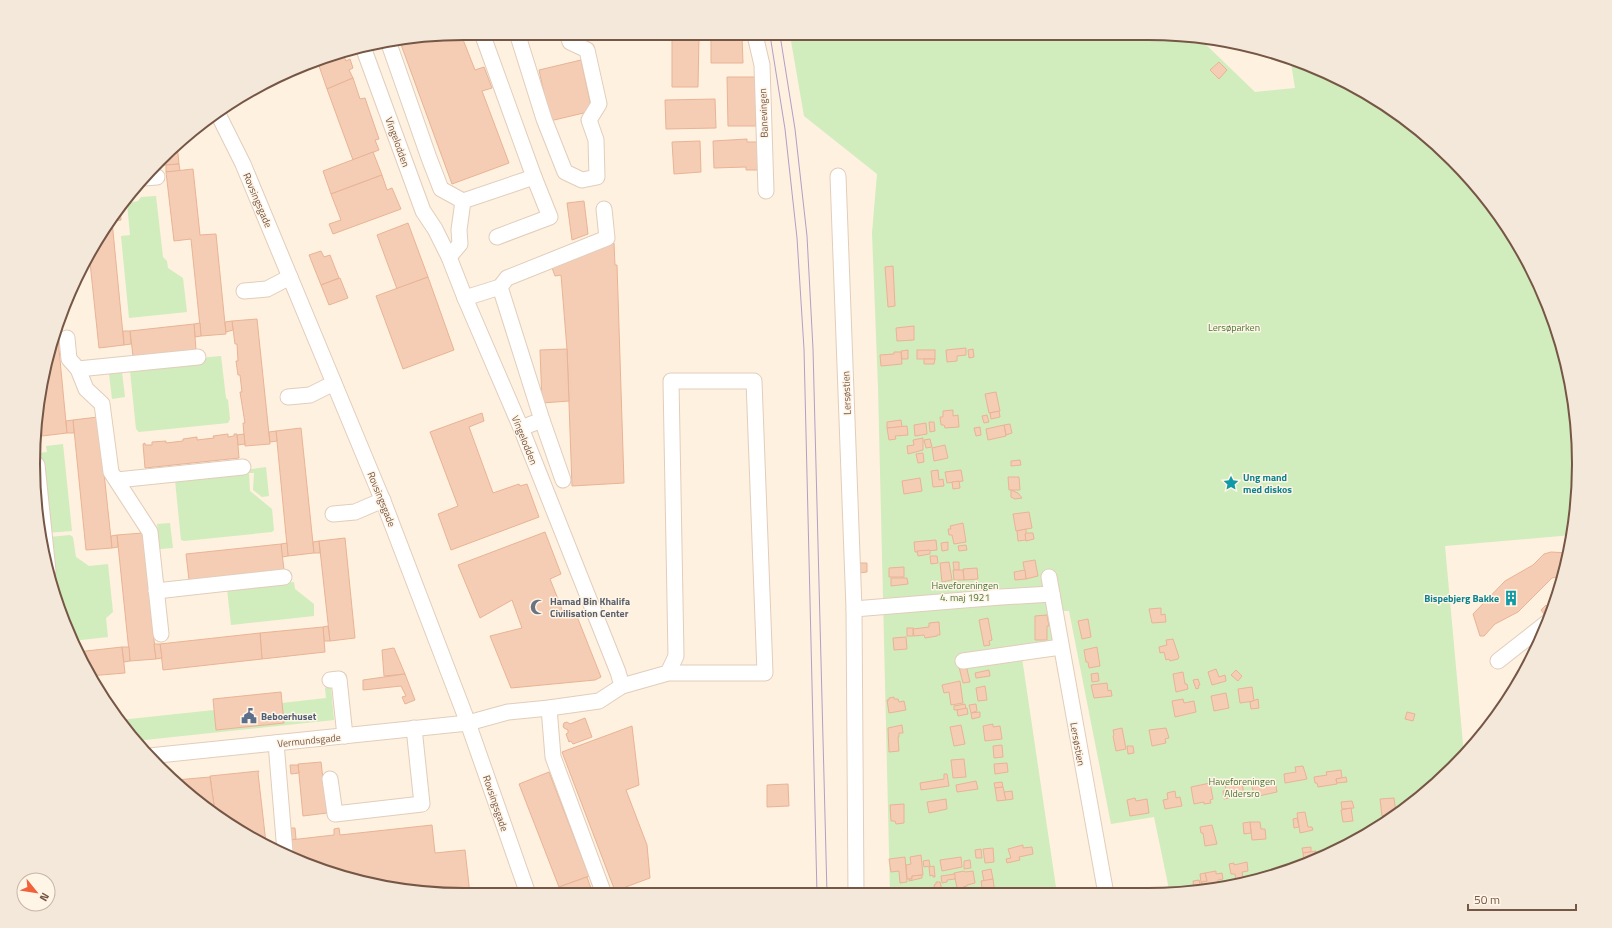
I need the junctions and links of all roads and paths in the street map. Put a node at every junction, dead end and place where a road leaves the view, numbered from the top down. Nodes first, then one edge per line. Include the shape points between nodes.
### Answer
1 (485, 40) edge
2 (519, 40) edge
3 (569, 40) edge
4 (756, 40) edge
5 (390, 47) edge
6 (364, 52) edge
7 (220, 117) edge
8 (838, 176) dead end
9 (534, 177) junction
10 (766, 191) dead end
11 (463, 201) junction
12 (604, 209) dead end
13 (497, 237) dead end
14 (449, 257) junction
15 (290, 277) junction
16 (500, 287) junction
17 (244, 291) dead end
18 (465, 298) junction
19 (67, 338) dead end
20 (198, 357) dead end
21 (78, 369) junction
22 (334, 383) junction
23 (288, 397) dead end
24 (542, 420) junction
25 (521, 428) junction
26 (243, 467) dead end
27 (117, 480) junction
28 (563, 480) dead end
29 (383, 500) junction
30 (333, 514) dead end
31 (284, 577) dead end
32 (1049, 578) dead end
33 (156, 590) junction
34 (1052, 594) junction
35 (854, 609) junction
36 (1539, 628) edge
37 (161, 634) dead end
38 (1061, 647) junction
39 (963, 661) dead end
40 (1498, 661) dead end
41 (668, 673) junction
42 (330, 680) dead end
43 (622, 686) junction
44 (549, 708) junction
45 (468, 723) junction
46 (414, 728) junction
47 (344, 736) junction
48 (276, 743) junction
49 (156, 755) edge
50 (330, 779) dead end
51 (285, 848) edge
52 (526, 888) edge
53 (602, 888) edge
54 (856, 888) edge
55 (1105, 888) edge

1 - 9 street
2 - 3 street via 544,119 566,172 582,180 597,177 596,140 589,120 599,104 587,50
4 - 10 street, Banevingen via 762,65
5 - 11 street via 441,189
6 - 14 street, Vingelodden via 423,211 436,229
7 - 15 street, Rovsingsgade via 243,164
8 - 35 street, Lersøstien
9 - 11 street
9 - 13 street via 550,217
11 - 14 street via 460,244
12 - 16 street via 607,238 507,278
14 - 18 street, Vingelodden
15 - 17 street via 267,289
15 - 22 street, Rovsingsgade
16 - 18 street
16 - 24 street
18 - 25 street, Vingelodden
19 - 21 street via 69,359
20 - 21 street
21 - 27 street via 86,389 102,404 111,472
22 - 23 street via 310,395
22 - 29 street, Rovsingsgade
24 - 25 street
24 - 28 street
25 - 43 street, Vingelodden
26 - 27 street
27 - 33 street via 150,532
29 - 30 street via 355,512
29 - 45 street, Rovsingsgade
31 - 33 street
32 - 34 street, Lersøstien
33 - 37 street
34 - 35 street
34 - 38 street, Lersøstien
35 - 54 street, Lersøstien
36 - 40 street
38 - 39 street
38 - 55 street, Lersøstien
41 - 41 street via 765,673 754,381 671,381 676,656
41 - 43 street
42 - 47 street via 339,679
43 - 44 street via 599,701
44 - 45 street via 508,712
44 - 53 street via 553,757
45 - 46 street, Vermundsgade
45 - 52 street, Rovsingsgade
46 - 47 street, Vermundsgade
46 - 50 street via 422,804 335,814
47 - 48 street, Vermundsgade
48 - 49 street, Vermundsgade
48 - 51 street

